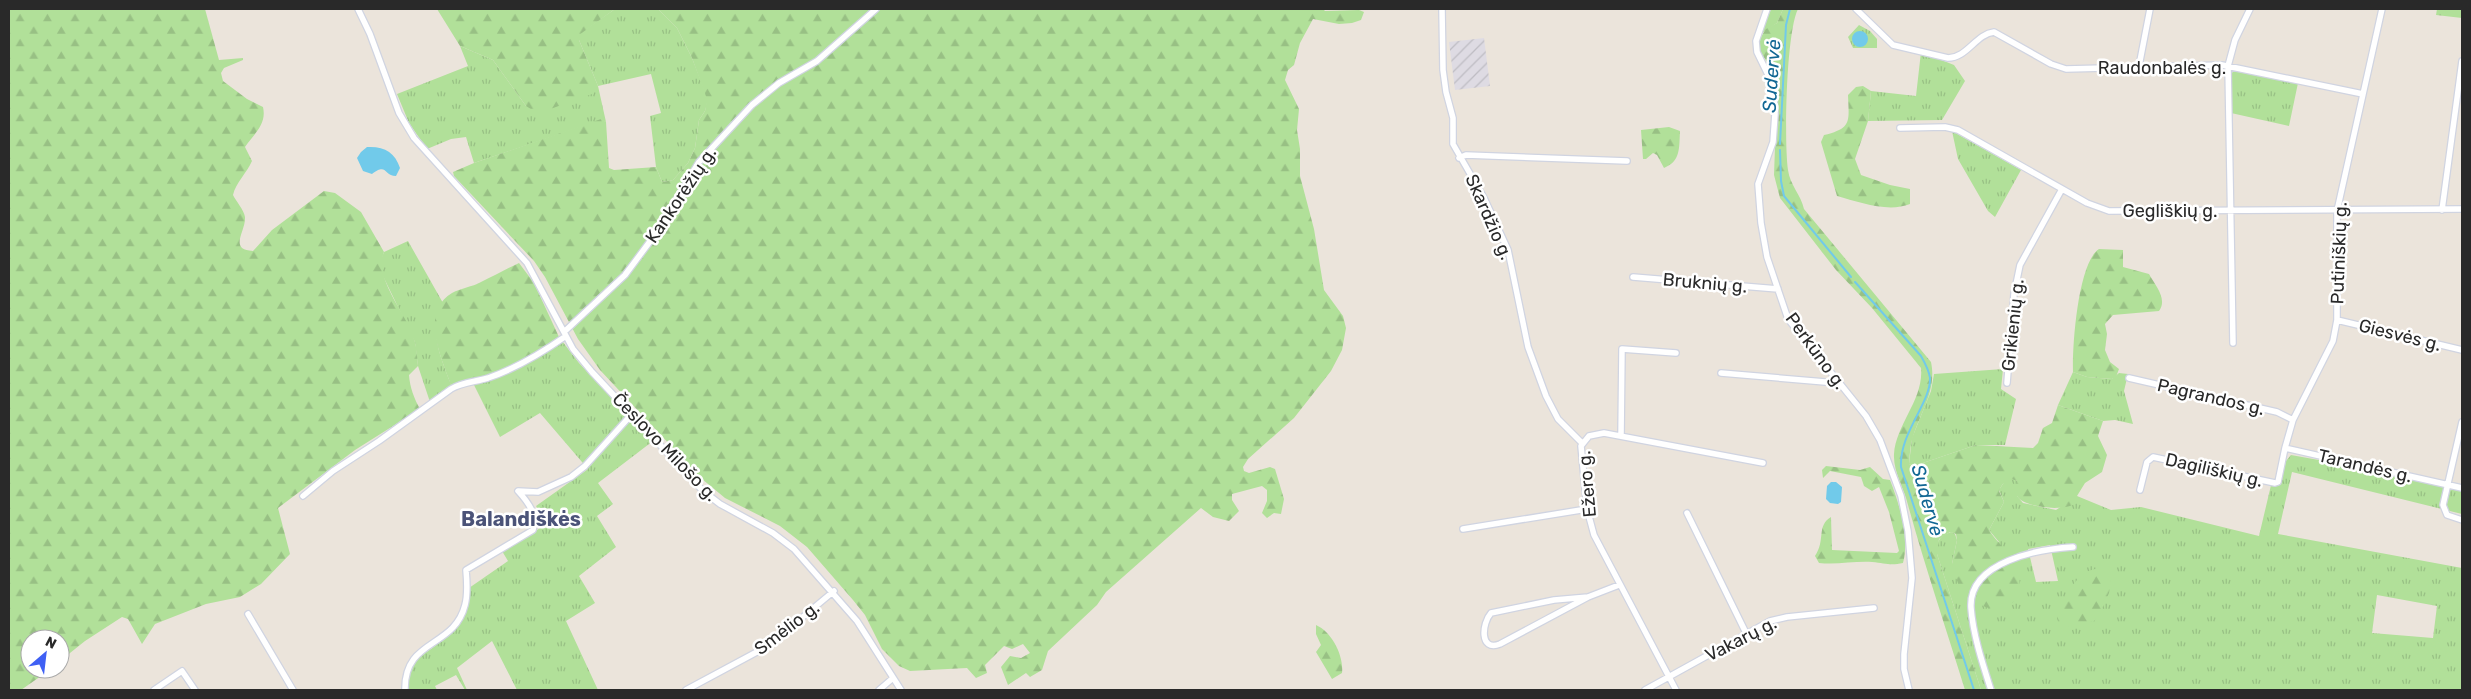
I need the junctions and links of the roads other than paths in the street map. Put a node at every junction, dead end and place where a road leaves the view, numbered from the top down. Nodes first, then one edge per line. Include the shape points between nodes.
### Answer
1 (358, 9) edge
2 (876, 9) edge
3 (1442, 9) edge
4 (1767, 9) edge
5 (1856, 9) edge
6 (2150, 9) edge
7 (2250, 9) edge
8 (2382, 9) edge
9 (2462, 61) edge
10 (2139, 66) junction
11 (2228, 66) junction
12 (2363, 94) junction
13 (1900, 128) dead end
14 (1459, 158) junction
15 (1627, 161) dead end
16 (2062, 189) junction
17 (2337, 210) junction
18 (2442, 210) junction
19 (2462, 210) edge
20 (2230, 211) junction
21 (1633, 277) dead end
22 (1778, 289) junction
23 (2337, 320) junction
24 (565, 334) junction
25 (2233, 343) dead end
26 (2462, 350) edge
27 (1676, 353) dead end
28 (1721, 373) dead end
29 (2129, 378) dead end
30 (1838, 383) junction
31 (2007, 383) dead end
32 (632, 414) junction
33 (2293, 420) junction
34 (2462, 422) edge
35 (1621, 436) junction
36 (1582, 443) junction
37 (2286, 448) junction
38 (1762, 463) dead end
39 (2448, 485) junction
40 (2462, 488) edge
41 (2140, 490) dead end
42 (303, 496) dead end
43 (1587, 510) junction
44 (1687, 513) dead end
45 (2462, 520) edge
46 (1463, 529) dead end
47 (2073, 547) dead end
48 (1619, 585) junction
49 (834, 592) junction
50 (1588, 597) junction
51 (1874, 608) dead end
52 (248, 614) dead end
53 (1746, 633) junction
54 (893, 678) junction
55 (1669, 678) junction
56 (154, 690) edge
57 (195, 690) edge
58 (293, 690) edge
59 (405, 690) edge
60 (686, 690) edge
61 (879, 690) edge
62 (901, 690) edge
63 (1645, 690) edge
64 (1676, 690) edge
65 (1909, 690) edge
66 (1991, 690) edge

1 - 24 street, Česlovo Milošo g. via 405,125 438,167 527,264
2 - 24 street, Kankorėžių g. via 817,61 768,91 714,144 625,275
3 - 14 street, Skardžio g. via 1444,84 1453,118 1453,144
4 - 22 street, Perkūno g. via 1756,41 1756,52 1773,85 1774,132 1758,190 1765,248
5 - 10 street, Raudonbalės g. via 1893,45 1948,58 1958,56 1994,32 2057,67
6 - 10 street
7 - 11 street via 2235,40
8 - 12 street, Putiniškių g.
9 - 18 street
10 - 11 street, Raudonbalės g.
11 - 12 street, Raudonbalės g.
11 - 20 street
12 - 17 street, Putiniškių g.
13 - 16 street, Gegliškių g. via 1945,127 1958,130
14 - 15 street via 1475,155
14 - 36 street, Skardžio g. via 1479,190 1508,250 1528,348 1546,396 1558,419
16 - 20 street, Gegliškių g. via 2108,211
16 - 31 street, Grikienių g. via 2020,266 2014,294
17 - 18 street, Gegliškių g.
17 - 20 street, Gegliškių g.
17 - 23 street, Putiniškių g.
18 - 19 street, Gegliškių g.
20 - 25 street
21 - 22 street, Bruknių g.
22 - 30 street, Perkūno g. via 1792,325
23 - 26 street, Giesvės g.
23 - 33 street, Putiniškių g. via 2330,349
24 - 32 street, Česlovo Milošo g. via 592,372
24 - 42 street via 537,355 488,378 459,384 333,471
27 - 35 street via 1622,349
28 - 30 street
29 - 33 street, Pagrandos g. via 2277,412
30 - 65 street, Perkūno g. via 1866,416 1876,434 1906,513 1912,578 1904,654
32 - 49 street, Česlovo Milošo g. via 703,490 720,504 786,541
32 - 59 street via 577,473 538,492 518,491 531,509 533,530 466,570 463,611 447,634 411,661
33 - 37 street, Putiniškių g.
34 - 39 street
35 - 36 street, Ežero g. via 1599,433
35 - 38 street, Ežero g.
36 - 43 street, Ežero g. via 1580,455
37 - 39 street, Tarandės g.
37 - 41 street, Dagiliškių g. via 2278,482 2275,483 2153,457 2146,462
39 - 40 street, Tarandės g.
39 - 45 street via 2444,512
43 - 46 street
43 - 48 street, Ežero g. via 1594,535
44 - 53 street
47 - 66 street via 2018,556 1992,570 1979,583 1971,607
48 - 50 street
48 - 55 street, Ežero g.
49 - 54 street, Česlovo Milošo g. via 857,621
49 - 60 street, Smėlio g. via 768,646
50 - 50 street via 1554,600 1491,613 1484,625 1486,640 1494,647
51 - 53 street, Vakarų g. via 1787,617
52 - 58 street
53 - 55 street, Vakarų g.
54 - 61 street
54 - 62 street, Česlovo Milošo g.
55 - 63 street, Vakarų g.
55 - 64 street, Ežero g.
56 - 57 street via 182,671

